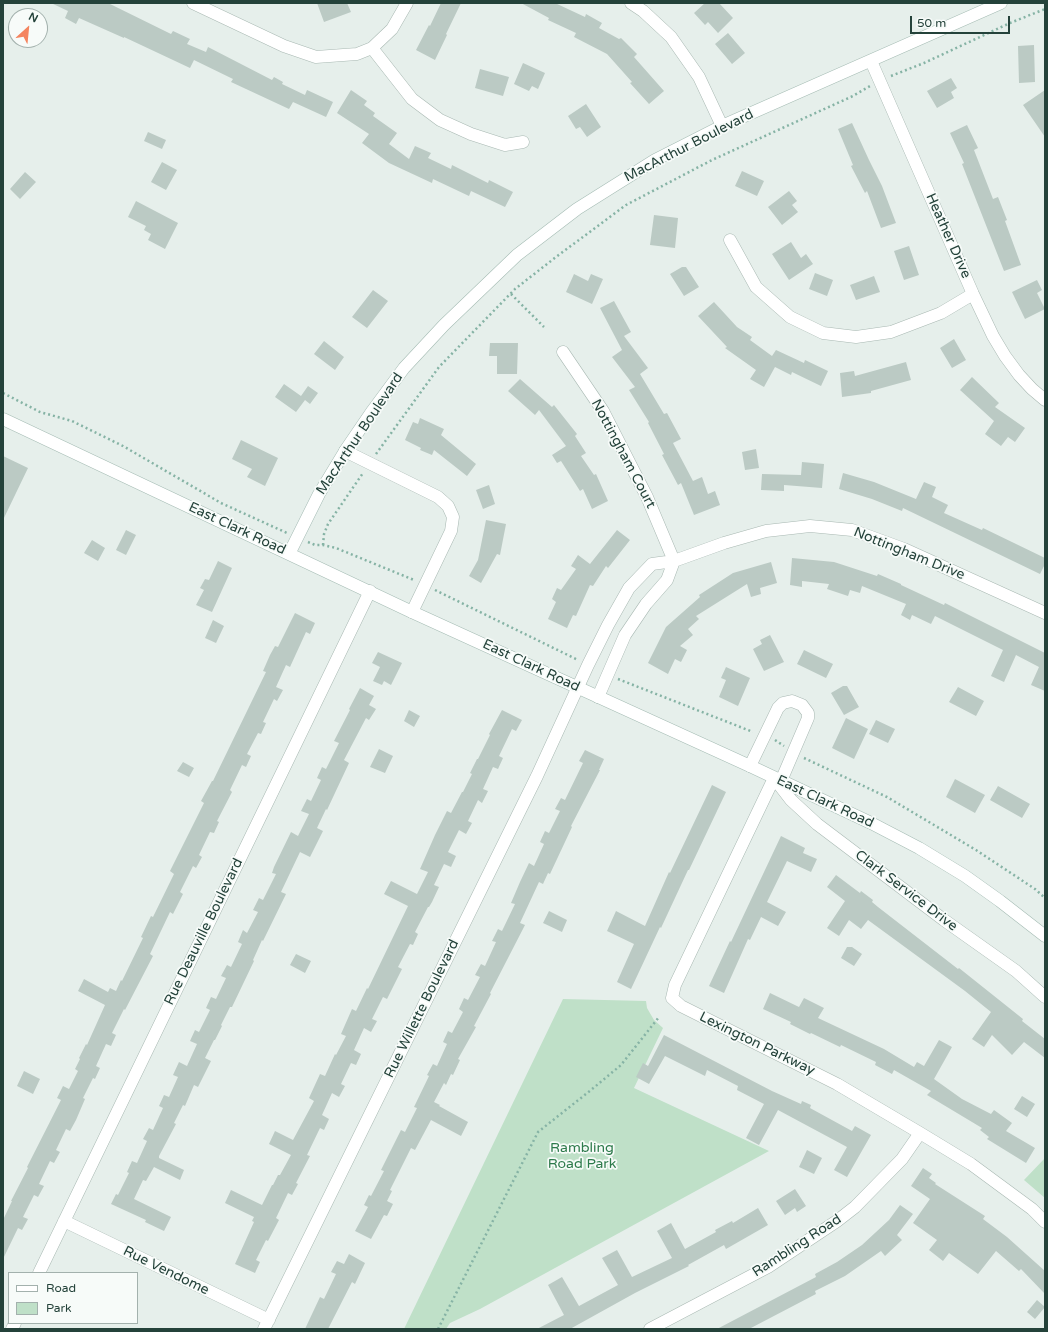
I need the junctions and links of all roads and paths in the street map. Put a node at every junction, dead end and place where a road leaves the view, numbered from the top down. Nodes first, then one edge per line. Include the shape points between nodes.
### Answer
1 (193, 3) edge
2 (407, 3) edge
3 (630, 3) edge
4 (1001, 3) edge
5 (1045, 9) edge
6 (372, 48) junction
7 (871, 61) junction
8 (879, 81) junction
9 (722, 126) junction
10 (523, 142) dead end
11 (730, 240) dead end
12 (511, 294) junction
13 (973, 294) junction
14 (544, 327) dead end
15 (563, 352) dead end
16 (3, 393) edge
17 (1045, 400) edge
18 (3, 419) edge
19 (346, 451) junction
20 (369, 463) junction
21 (298, 537) junction
22 (323, 545) junction
23 (290, 554) junction
24 (674, 561) junction
25 (426, 585) junction
26 (370, 592) junction
27 (412, 612) junction
28 (1045, 613) edge
29 (588, 665) junction
30 (607, 675) junction
31 (577, 687) junction
32 (598, 697) junction
33 (764, 736) junction
34 (794, 753) junction
35 (750, 766) junction
36 (777, 779) junction
37 (1045, 898) edge
38 (1045, 936) edge
39 (1045, 998) edge
40 (659, 1017) dead end
41 (920, 1133) junction
42 (64, 1221) junction
43 (1045, 1222) edge
44 (39, 1272) edge
45 (266, 1325) edge
46 (438, 1329) edge
47 (650, 1329) edge

1 - 6 street via 284,46 316,57 357,54
2 - 6 street via 392,28
3 - 9 street via 643,11 671,37 699,76
4 - 7 street, MacArthur Boulevard
5 - 8 path
6 - 10 street via 412,99 440,120 505,145
7 - 8 street, Heather Drive
7 - 9 street, MacArthur Boulevard
8 - 12 path via 853,96 712,160 626,205 556,256
8 - 13 street, Heather Drive
9 - 19 street, MacArthur Boulevard via 616,183 577,208 517,255 444,325 404,368
11 - 13 street via 756,287 790,317 823,333 856,337 891,332 941,313
12 - 14 path
12 - 20 path via 439,367
13 - 17 street, Heather Drive via 1005,356 1032,389
15 - 24 street, Nottingham Court via 603,411 647,497
16 - 21 path via 40,412 72,422 123,446 221,503
18 - 23 street, East Clark Road
19 - 20 street
19 - 21 street, MacArthur Boulevard via 319,494
20 - 22 path via 328,524
20 - 25 street via 438,497 448,506 453,517 451,531
21 - 22 path via 315,545
21 - 23 street, MacArthur Boulevard
22 - 25 path
23 - 26 street, East Clark Road
24 - 28 street, Nottingham Drive via 766,531 810,526 852,530 904,549
24 - 29 street, Nottingham Drive via 652,564 629,588
24 - 30 street via 666,580 625,635
25 - 27 street
25 - 29 path
26 - 27 street, East Clark Road
26 - 42 street, Rue Deauville Boulevard
27 - 31 street, East Clark Road
29 - 31 street, Nottingham Drive
30 - 32 street
30 - 33 path
31 - 32 street, East Clark Road
31 - 45 street, Rue Willette Boulevard via 534,783
32 - 35 street, East Clark Road
33 - 34 path
33 - 34 street via 783,703 792,701 802,705 808,718
33 - 35 street
34 - 36 street
34 - 37 path via 887,797 976,850
35 - 36 street, East Clark Road
36 - 38 street, East Clark Road via 919,848 965,876
36 - 39 street, Clark Service Drive via 791,800 817,824 1016,971
36 - 41 street, Lexington Parkway via 675,985 672,998 681,1006 837,1084
40 - 46 path via 620,1064 538,1132
41 - 43 street, Lexington Parkway via 971,1164 1032,1209
41 - 47 street, Rambling Road via 902,1159 856,1207 837,1221 768,1267
42 - 44 street, Rue Deauville Boulevard
42 - 45 street, Rue Vendome

